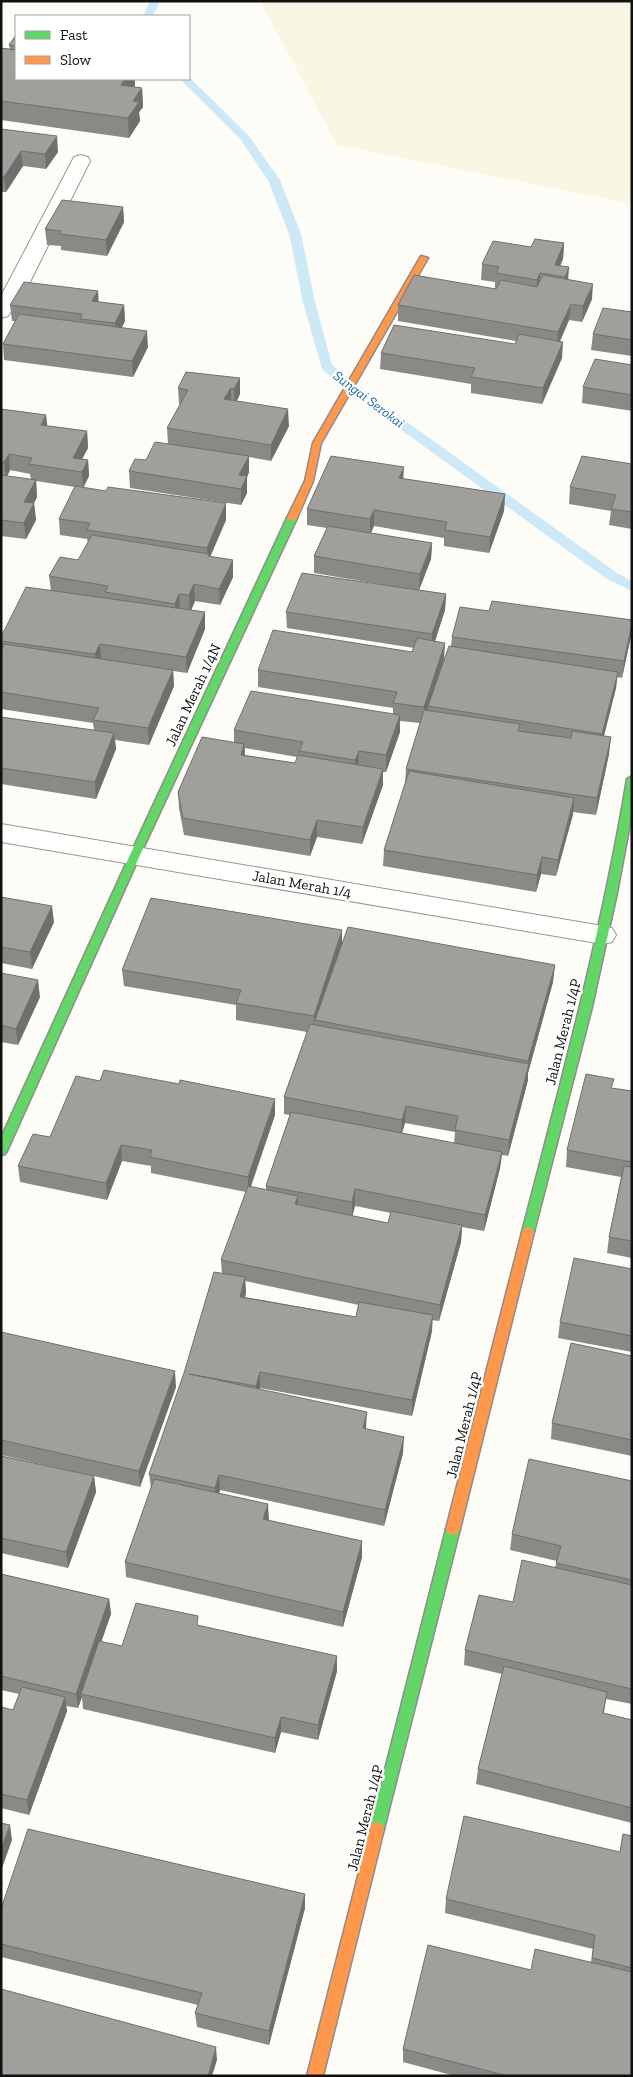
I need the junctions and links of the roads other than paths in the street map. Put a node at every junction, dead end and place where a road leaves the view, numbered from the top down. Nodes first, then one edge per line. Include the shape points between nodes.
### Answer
1 (81, 161) dead end
2 (424, 258) dead end
3 (1, 312) edge
4 (632, 780) edge
5 (1, 832) edge
6 (134, 855) junction
7 (603, 935) junction
8 (1, 1151) edge
9 (315, 2076) edge

1 - 3 street via 17,288
2 - 6 street, Jalan Merah 1/4N via 317,443 309,481
4 - 7 street, Jalan Merah 1/4P
5 - 6 street, Jalan Merah 1/4
6 - 7 street, Jalan Merah 1/4
6 - 8 street, Jalan Merah 1/4N
7 - 9 street, Jalan Merah 1/4P

